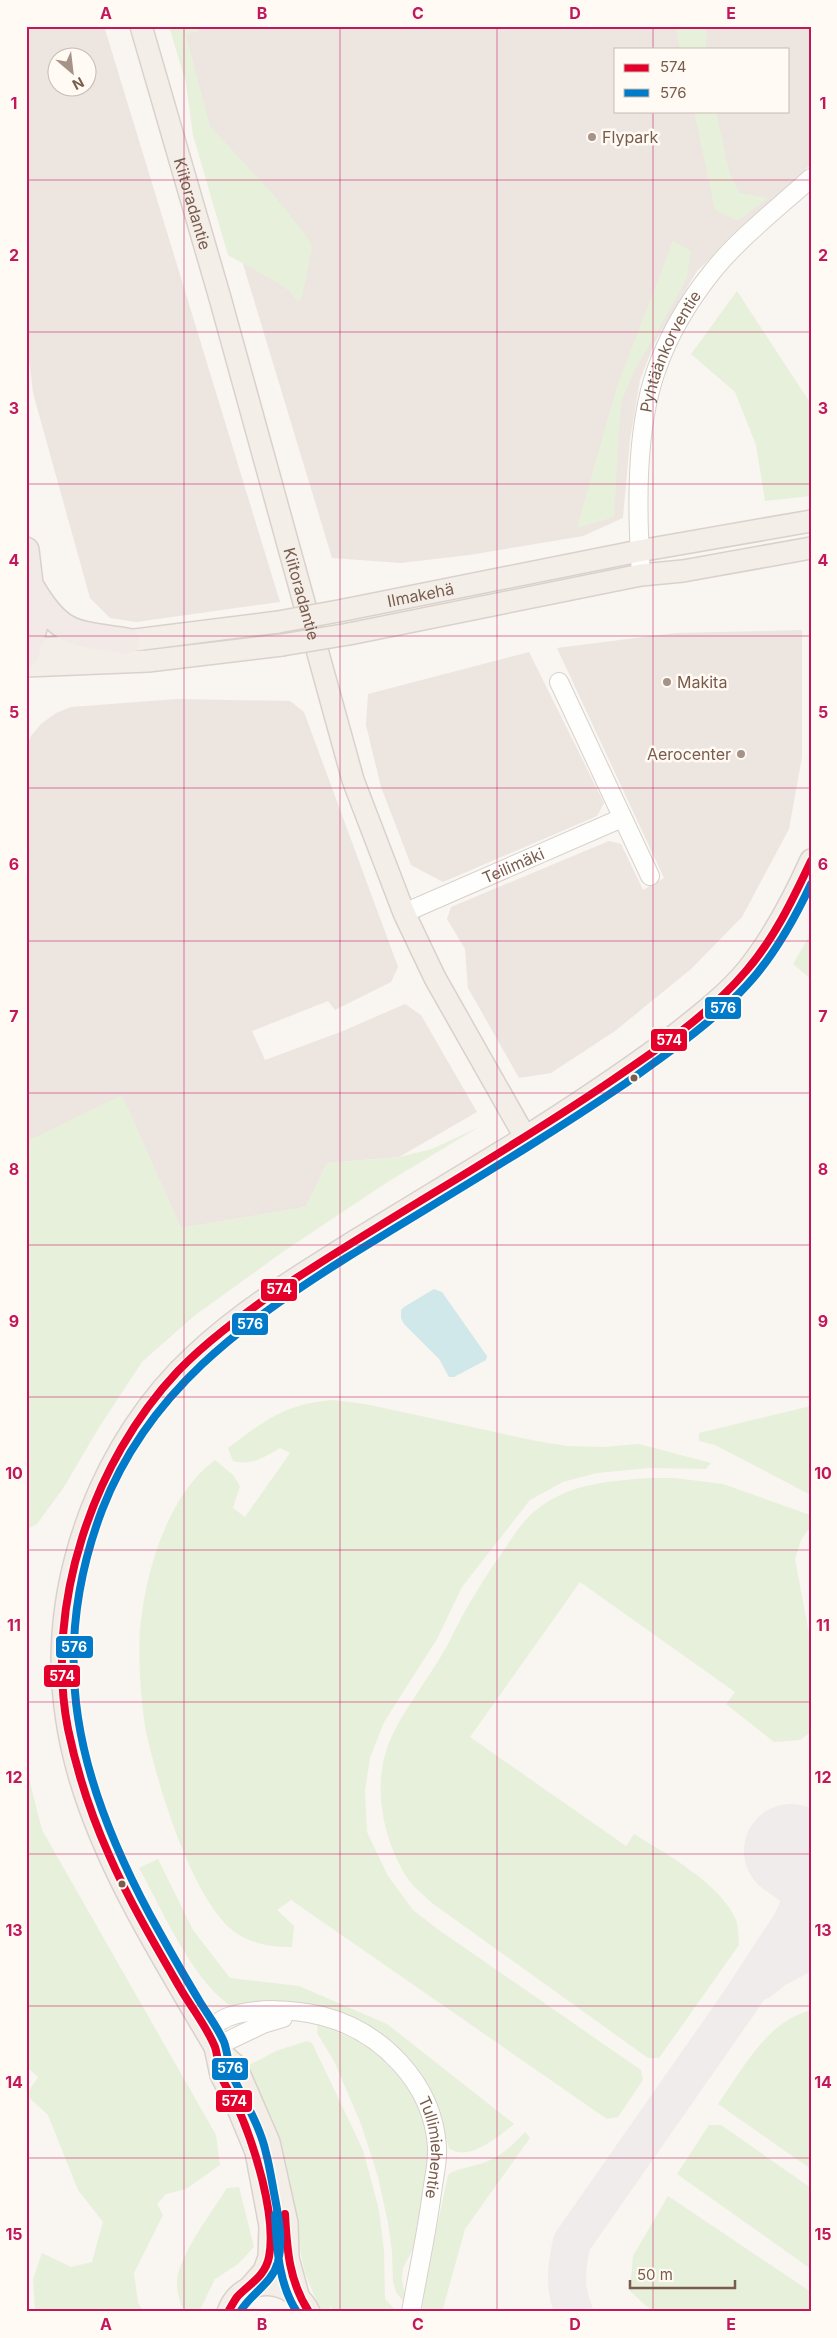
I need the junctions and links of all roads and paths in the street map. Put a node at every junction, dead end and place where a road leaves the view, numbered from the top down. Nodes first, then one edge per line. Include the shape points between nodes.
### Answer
1 (141, 26) edge
2 (811, 178) edge
3 (811, 521) edge
4 (811, 548) edge
5 (26, 550) edge
6 (639, 551) junction
7 (641, 575) junction
8 (32, 588) junction
9 (127, 641) junction
10 (27, 654) edge
11 (559, 682) dead end
12 (622, 818) junction
13 (811, 860) edge
14 (650, 876) dead end
15 (404, 913) junction
16 (525, 1137) junction
17 (210, 2039) junction
18 (249, 2288) junction
19 (304, 2303) edge
20 (228, 2312) edge
21 (412, 2312) edge

1 - 15 main road, Kiitoradantie via 351,772
2 - 6 street, Pyhtäänkorventie via 721,262 692,299 672,334 655,372 645,421 638,479
3 - 6 main road, Ilmakehä
4 - 7 main road, Ilmakehä via 683,571
5 - 8 highway
6 - 7 street, Pyhtäänkorventie
6 - 9 main road, Ilmakehä, bridge via 278,622
7 - 10 main road, Ilmakehä, bridge via 282,645 148,661
8 - 9 highway via 44,609 57,622 90,637
8 - 10 highway via 35,625
9 - 10 main road, Ilmakehä
11 - 12 street
12 - 14 street
12 - 15 street, Teilimäki
13 - 16 main road via 794,898 746,970 701,1015 624,1073
15 - 16 main road, Kiitoradantie via 452,1010
16 - 17 main road via 281,1287 230,1324 193,1357 158,1396 124,1444 100,1488 82,1534 70,1578 62,1636 62,1686 78,1776 114,1868
17 - 18 main road via 220,2075 256,2152 270,2226 269,2257 264,2271
17 - 19 main road via 236,2066 269,2142 287,2223 288,2258
17 - 21 street, Tullimiehentie via 222,2020 237,2015 292,2011 350,2025 381,2044 403,2065 425,2103 436,2141 428,2221
18 - 19 main road via 272,2285
18 - 20 main road via 238,2296

